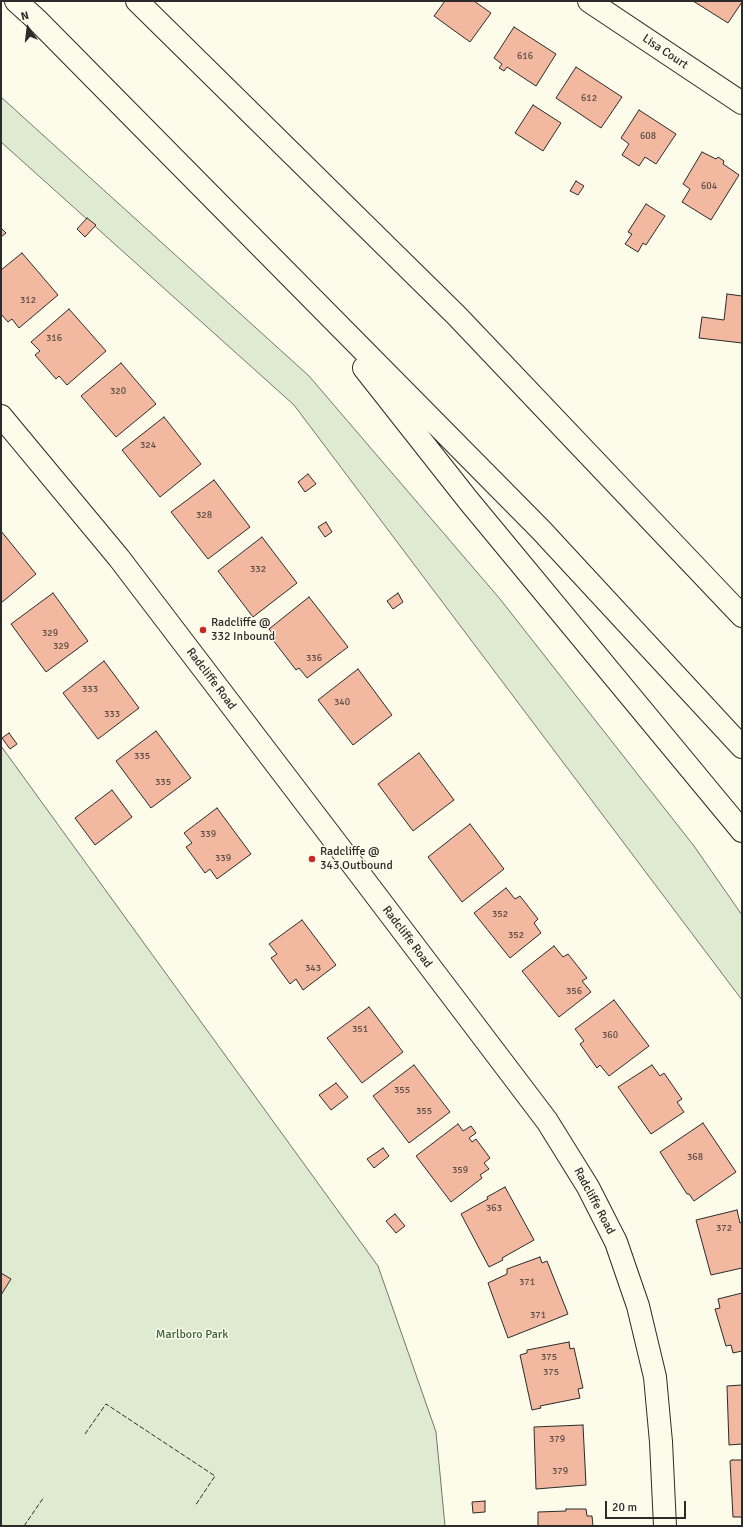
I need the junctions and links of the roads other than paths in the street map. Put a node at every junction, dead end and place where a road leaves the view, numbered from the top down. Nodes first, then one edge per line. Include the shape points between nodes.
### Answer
1 (16, 1) edge
2 (137, 1) edge
3 (589, 1) edge
4 (742, 103) edge
5 (297, 282) junction
6 (1, 416) edge
7 (742, 616) edge
8 (742, 747) edge
9 (742, 831) edge
10 (665, 1526) edge

1 - 5 main road
2 - 7 main road via 457,316
3 - 4 main road, Lisa Court
5 - 8 main road via 541,530
5 - 9 main road via 468,500
6 - 10 main road, Radcliffe Road via 119,558 357,870 547,1121 588,1186 618,1249 638,1306 655,1377

